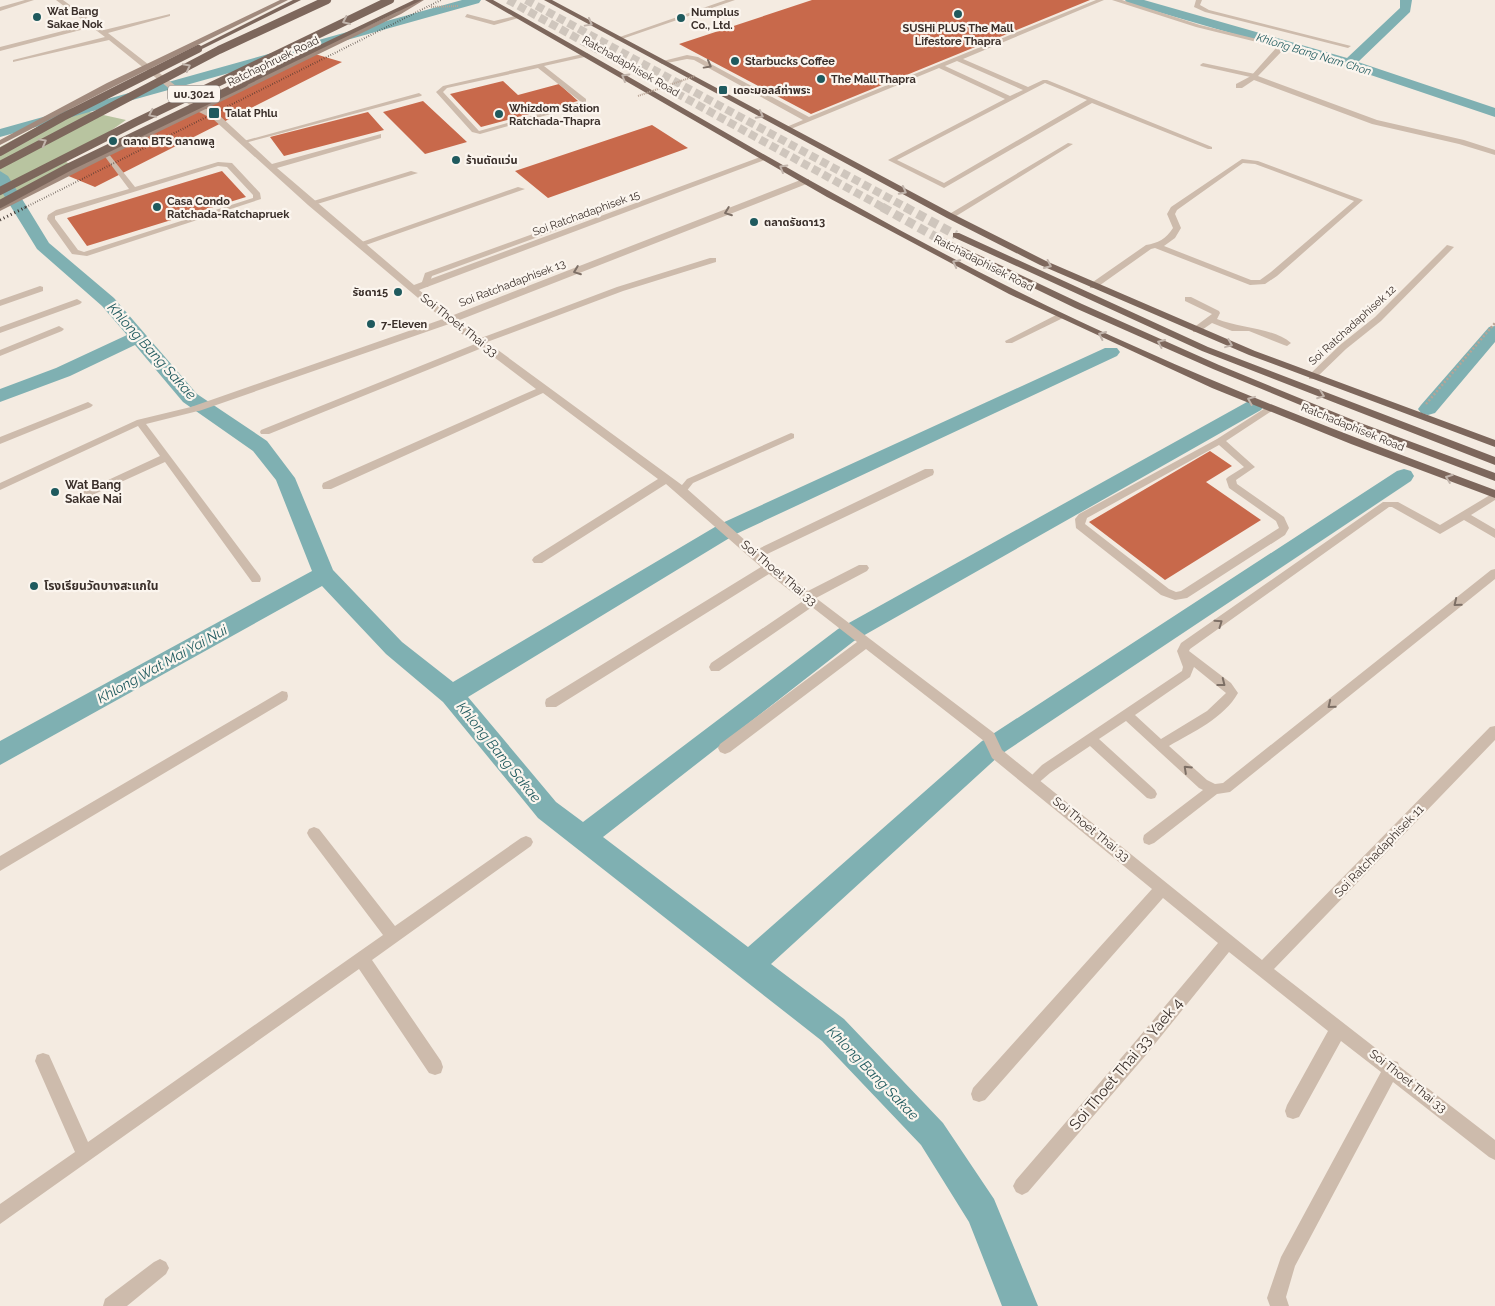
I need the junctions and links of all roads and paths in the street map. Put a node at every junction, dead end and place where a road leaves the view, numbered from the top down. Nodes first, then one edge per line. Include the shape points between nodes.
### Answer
1 (31, 0) edge
2 (59, 0) edge
3 (284, 0) edge
4 (298, 0) edge
5 (327, 0) edge
6 (390, 0) edge
7 (420, 0) edge
8 (488, 0) edge
9 (546, 0) edge
10 (732, 0) edge
11 (1101, 0) edge
12 (1115, 0) edge
13 (1199, 0) edge
14 (0, 9) edge
15 (168, 15) dead end
16 (467, 16) dead end
17 (519, 17) junction
18 (94, 25) junction
19 (104, 32) junction
20 (111, 38) junction
21 (617, 38) junction
22 (1348, 46) dead end
23 (0, 49) edge
24 (587, 55) junction
25 (958, 59) junction
26 (15, 62) dead end
27 (662, 62) junction
28 (1204, 65) dead end
29 (938, 66) junction
30 (147, 67) junction
31 (541, 67) junction
32 (695, 76) dead end
33 (1254, 77) junction
34 (1239, 86) dead end
35 (1026, 89) junction
36 (418, 96) dead end
37 (638, 96) dead end
38 (1009, 98) junction
39 (1092, 100) junction
40 (200, 109) junction
41 (809, 120) junction
42 (786, 129) junction
43 (378, 136) dead end
44 (243, 142) junction
45 (0, 143) edge
46 (1070, 144) dead end
47 (1210, 148) dead end
48 (0, 152) edge
49 (1495, 153) edge
50 (106, 154) junction
51 (766, 158) junction
52 (0, 165) edge
53 (270, 167) junction
54 (414, 173) dead end
55 (806, 181) junction
56 (521, 189) dead end
57 (133, 190) junction
58 (0, 191) edge
59 (311, 203) junction
60 (2, 206) edge
61 (602, 212) dead end
62 (950, 216) junction
63 (956, 235) tunnel mouth
64 (943, 241) tunnel mouth
65 (360, 244) junction
66 (1159, 246) junction
67 (1450, 247) dead end
68 (713, 260) dead end
69 (425, 284) junction
70 (1093, 286) junction
71 (40, 289) dead end
72 (413, 289) junction
73 (1188, 300) dead end
74 (77, 302) dead end
75 (0, 303) edge
76 (1060, 316) junction
77 (450, 320) junction
78 (1211, 320) junction
79 (1495, 323) edge
80 (59, 329) dead end
81 (0, 330) edge
82 (1196, 330) junction
83 (1009, 341) dead end
84 (481, 343) junction
85 (1287, 343) dead end
86 (0, 353) edge
87 (1312, 377) junction
88 (544, 389) junction
89 (88, 405) dead end
90 (1270, 408) junction
91 (195, 409) joint
92 (1416, 416) junction
93 (140, 422) junction
94 (265, 432) dead end
95 (791, 436) dead end
96 (1220, 440) junction
97 (0, 441) edge
98 (1495, 444) edge
99 (165, 458) junction
100 (1495, 461) edge
101 (929, 472) dead end
102 (1495, 477) edge
103 (666, 479) junction
104 (2, 483) edge
105 (327, 486) dead end
106 (682, 491) junction
107 (1495, 494) edge
108 (84, 496) dead end
109 (1464, 515) junction
110 (1495, 534) edge
111 (755, 555) junction
112 (538, 560) dead end
113 (769, 568) junction
114 (863, 568) dead end
115 (1495, 573) edge
116 (256, 579) dead end
117 (810, 599) junction
118 (866, 642) junction
119 (1184, 653) junction
120 (715, 667) dead end
121 (282, 696) dead end
122 (551, 703) dead end
123 (1127, 715) junction
124 (1495, 731) edge
125 (1090, 739) junction
126 (1161, 745) junction
127 (725, 748) dead end
128 (1032, 781) junction
129 (1214, 790) junction
130 (1151, 794) dead end
131 (314, 834) dead end
132 (1149, 838) dead end
133 (526, 842) dead end
134 (0, 864) edge
135 (1162, 888) junction
136 (393, 936) junction
137 (1228, 942) junction
138 (361, 958) junction
139 (1263, 970) junction
140 (1339, 1028) junction
141 (43, 1061) dead end
142 (435, 1067) dead end
143 (1392, 1068) junction
144 (979, 1094) dead end
145 (1293, 1111) dead end
146 (1495, 1151) edge
147 (85, 1155) junction
148 (1022, 1186) dead end
149 (0, 1215) edge
150 (160, 1268) dead end
151 (112, 1306) edge
152 (1280, 1306) edge

1 - 14 lane
2 - 18 street, Soi Thoet Thai 33
3 - 30 main road
4 - 48 main road, bridge via 62,117
52 -> 5 main road, นบ.3021, bridge via 219,50
6 -> 58 main road, Ratchaphruek Road / นบ.3021, bridge
7 - 40 main road, Ratchaphruek Road / นบ.3021
7 - 60 main road, bridge via 69,167
8 - 17 main road, Ratchadaphisek Road
9 -> 21 main road, Ratchadaphisek Road
10 - 21 street
11 - 25 lane
12 - 33 street via 1198,26 1279,46 1281,49
13 - 22 street via 1196,6 1207,11
15 - 19 street
16 - 17 lane via 494,23
17 - 24 main road, Ratchadaphisek Road
18 - 19 street, Soi Thoet Thai 33
18 - 23 lane
19 - 20 street, Soi Thoet Thai 33
20 - 26 street
20 - 30 street, Soi Thoet Thai 33
21 - 27 main road, Ratchadaphisek Road
24 - 31 lane
51 -> 24 main road, Ratchadaphisek Road
25 - 29 lane
25 - 35 lane
27 -> 41 lane via 696,58
27 -> 42 main road, Ratchadaphisek Road
28 - 33 lane
29 - 38 lane
29 - 41 lane
30 - 40 street, Soi Thoet Thai 33
30 - 45 main road
31 - 31 lane via 445,88 440,93 478,133 584,103
32 - 37 path, bridge
33 - 34 street
33 - 49 street via 1374,122
35 - 38 lane
35 - 39 lane via 1045,81
36 - 44 lane
38 - 39 lane via 892,160 944,186
39 - 47 lane
40 - 44 street, Soi Thoet Thai 33 via 216,117
40 - 50 main road, Ratchaphruek Road / นบ.3021
41 - 42 lane
42 -> 62 main road, Ratchadaphisek Road
43 - 53 street
44 - 53 street, Soi Thoet Thai 33
46 - 62 lane
50 - 57 lane
50 - 60 main road, Ratchaphruek Road / นบ.3021
55 -> 51 main road, Ratchadaphisek Road
51 - 69 street, Soi Ratchadaphisek 15
53 - 59 street, Soi Thoet Thai 33
54 - 59 lane
76 -> 55 main road, Ratchadaphisek Road via 946,259
55 -> 77 street, Soi Ratchadaphisek 13
56 - 65 lane
57 - 57 lane via 225,164 258,197 87,254 75,252 51,219 59,212
59 - 65 street, Soi Thoet Thai 33
61 - 69 lane via 428,275
62 -> 70 main road, Ratchadaphisek Road
63 -> 100 main road via 1205,349
102 -> 64 main road via 1184,353
65 - 72 street, Soi Thoet Thai 33
66 - 66 lane via 1246,282 1260,283 1359,200 1244,160 1174,208 1171,214 1178,228
66 - 70 lane via 1149,247
67 - 87 street, Soi Ratchadaphisek 12 via 1378,319
68 - 84 street via 620,289
69 - 72 street, Soi Ratchadaphisek 15
70 - 82 main road, Ratchadaphisek Road
71 - 75 street
72 - 77 street, Soi Thoet Thai 33
73 - 78 lane via 1216,313
74 - 81 street
76 - 83 lane
90 -> 76 main road, Ratchadaphisek Road
77 - 84 street, Soi Thoet Thai 33
77 - 91 street, Soi Ratchadaphisek 13
78 - 82 lane
78 - 85 lane via 1232,328 1250,328
79 - 92 path
80 - 86 street
82 -> 87 main road, Ratchadaphisek Road
84 - 88 street, Soi Thoet Thai 33
84 - 94 street
87 - 92 main road, Ratchadaphisek Road
88 - 103 street, Soi Thoet Thai 33
88 - 105 street
89 - 97 lane
90 - 96 lane
107 -> 90 main road, Ratchadaphisek Road
91 - 93 lane
92 - 98 main road, Ratchadaphisek Road
93 - 99 lane
93 - 104 lane
95 - 106 lane via 690,481
96 - 96 lane via 1250,467 1230,479 1232,486 1282,521 1284,528 1183,595 1165,592 1080,525 1083,516
99 - 108 lane
99 - 116 lane
101 - 111 street
103 - 106 street, Soi Thoet Thai 33
103 - 112 street
106 - 111 street, Soi Thoet Thai 33
107 - 109 lane
109 - 110 lane
119 -> 109 lane via 1182,649 1185,646 1389,503 1439,530
111 - 113 street, Soi Thoet Thai 33
113 - 117 street, Soi Thoet Thai 33
113 - 122 street
114 - 117 street
115 -> 129 lane via 1230,786
117 - 118 street, Soi Thoet Thai 33
117 - 120 street
118 - 127 street
118 - 128 street, Soi Thoet Thai 33 via 989,737 997,754
119 - 123 lane via 1189,667 1186,674
119 -> 126 lane via 1232,692 1228,700 1214,711
121 - 134 street
123 - 125 lane
123 - 126 lane
124 - 139 street, Soi Ratchadaphisek 11
125 - 128 lane
125 - 130 lane
129 -> 126 lane via 1203,784
128 - 135 street, Soi Thoet Thai 33
129 - 132 lane
131 - 136 street
133 - 136 street
135 - 137 street, Soi Thoet Thai 33
135 - 144 street
136 - 138 street
137 - 139 street, Soi Thoet Thai 33
137 - 148 street, Soi Thoet Thai 33 Yaek 4
138 - 142 street
138 - 147 street
139 - 140 street, Soi Thoet Thai 33
140 - 143 street, Soi Thoet Thai 33
140 - 145 street
141 - 147 street
143 - 146 street, Soi Thoet Thai 33
143 - 152 street via 1287,1263 1276,1298
147 - 149 street
150 - 151 street

